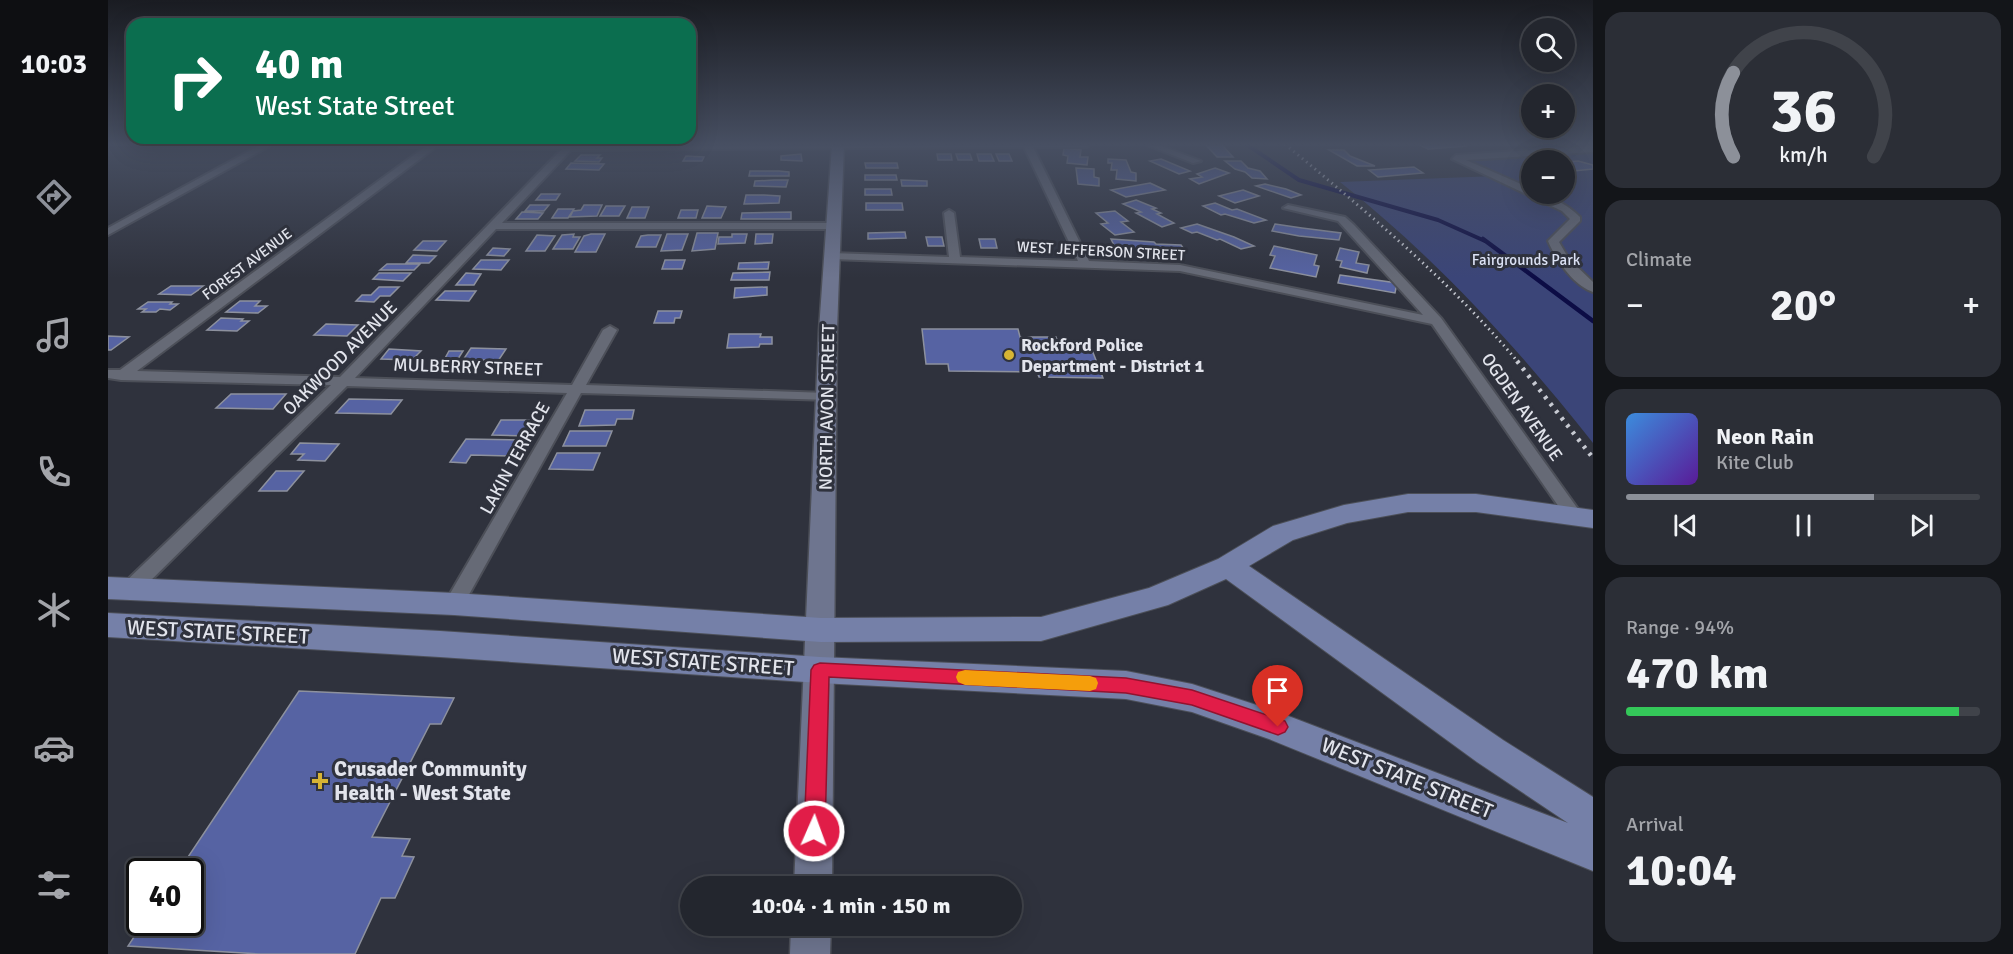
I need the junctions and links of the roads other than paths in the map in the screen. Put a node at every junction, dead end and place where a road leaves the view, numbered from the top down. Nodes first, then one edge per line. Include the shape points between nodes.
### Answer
1 (187, 189) edge
2 (373, 189) edge
3 (530, 189) edge
4 (835, 189) edge
5 (1048, 189) edge
6 (1555, 204) edge
7 (1288, 208) dead end
8 (949, 213) dead end
9 (494, 226) junction
10 (833, 226) junction
11 (108, 232) edge
12 (831, 256) junction
13 (955, 261) junction
14 (1085, 264) junction
15 (1593, 288) edge
16 (1436, 321) junction
17 (609, 330) dead end
18 (115, 374) edge
19 (342, 382) junction
20 (108, 385) edge
21 (575, 389) junction
22 (827, 397) junction
23 (1584, 518) edge
24 (1228, 566) junction
25 (119, 588) edge
26 (454, 604) junction
27 (108, 625) edge
28 (821, 630) junction
29 (820, 670) junction
30 (1593, 818) edge
31 (1593, 852) edge
32 (813, 876) edge
33 (811, 936) edge
34 (810, 954) edge

1 - 11 street
2 - 18 street, FOREST AVENUE
3 - 9 street, OAKWOOD AVENUE
4 - 10 street, NORTH AVON STREET
5 - 14 street
6 - 15 street via 1576,219 1553,241 1560,257
7 - 16 street, OGDEN AVENUE via 1341,219
8 - 13 street
9 - 10 street
9 - 19 street, OAKWOOD AVENUE
10 - 12 street, NORTH AVON STREET
12 - 13 street, WEST JEFFERSON STREET
12 - 22 street, NORTH AVON STREET
13 - 14 street, WEST JEFFERSON STREET
14 - 16 street, WEST JEFFERSON STREET via 1180,268
16 - 23 street, OGDEN AVENUE
17 - 21 street, LAKIN TERRACE
18 - 19 street, MULBERRY STREET
18 - 20 street, FOREST AVENUE
19 - 21 street, MULBERRY STREET
19 - 25 street, OAKWOOD AVENUE
21 - 22 street, MULBERRY STREET
21 - 26 street, LAKIN TERRACE
22 - 28 street, NORTH AVON STREET
23 - 24 main road, WEST STATE STREET via 1476,503 1408,503 1344,514 1283,533
24 - 28 main road, WEST STATE STREET via 1157,597 1041,629
24 - 30 main road
25 - 26 main road, WEST STATE STREET
26 - 28 main road, WEST STATE STREET
27 - 29 main road, WEST STATE STREET
28 - 29 street, NORTH AVON STREET
29 - 31 main road, WEST STATE STREET via 1126,685 1192,698 1278,727
29 - 32 street, NORTH AVON STREET
33 - 34 street

